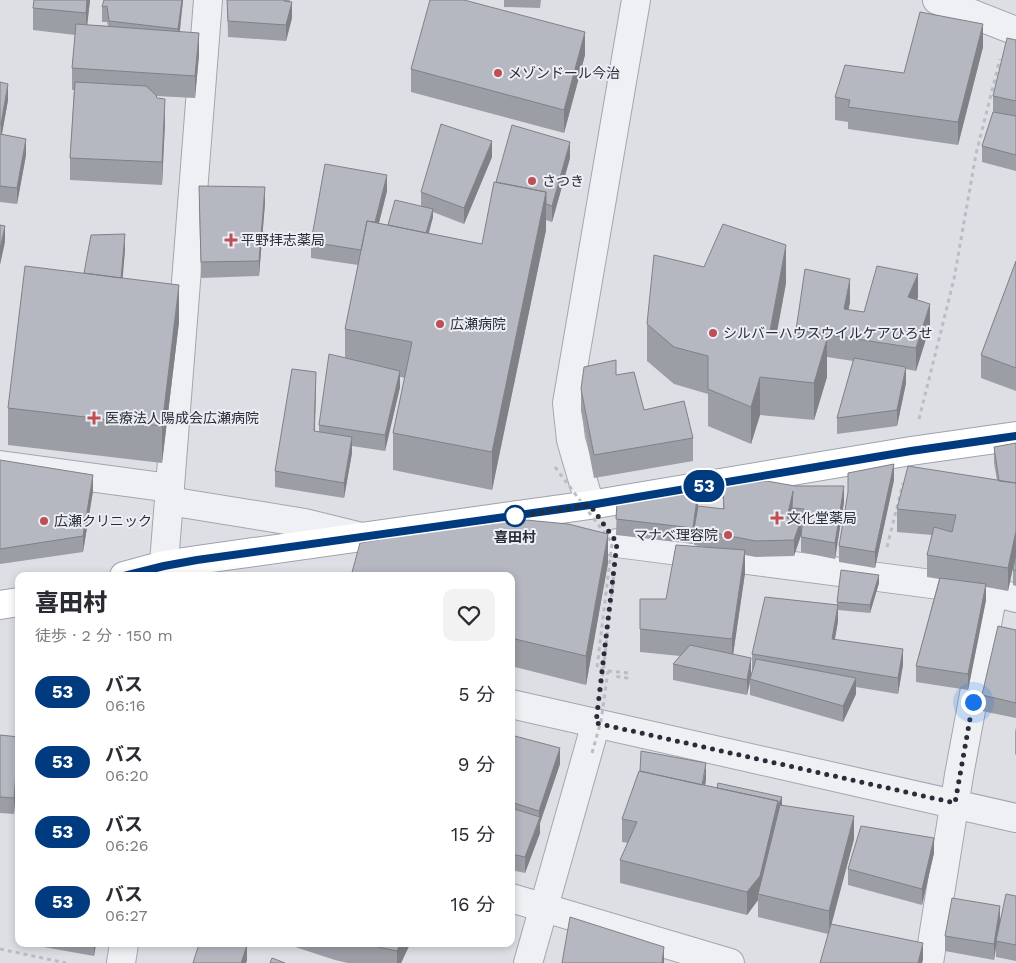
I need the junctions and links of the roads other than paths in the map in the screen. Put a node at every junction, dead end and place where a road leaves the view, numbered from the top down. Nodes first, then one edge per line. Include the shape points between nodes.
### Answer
1 (208, 0) edge
2 (636, 0) edge
3 (937, 0) edge
4 (1012, 29) edge
5 (1016, 436) edge
6 (0, 465) edge
7 (170, 494) junction
8 (590, 505) junction
9 (364, 538) junction
10 (617, 543) road end
11 (164, 571) edge
12 (1005, 595) edge
13 (15, 603) edge
14 (0, 605) edge
15 (515, 705) edge
16 (596, 723) junction
17 (955, 803) junction
18 (1016, 818) edge
19 (515, 899) edge
20 (544, 907) junction
21 (124, 947) edge
22 (121, 963) edge
23 (528, 963) edge
24 (730, 963) edge
25 (929, 963) edge

1 - 7 street
2 - 8 street via 567,403 571,440
3 - 4 street
5 - 8 main road
6 - 7 street
7 - 9 street
7 - 11 street
8 - 9 main road
9 - 11 main road
10 - 12 street
12 - 17 street
13 - 14 main road
15 - 16 street
16 - 17 street
16 - 20 street
17 - 18 street
17 - 25 street
19 - 20 street
20 - 23 street
20 - 24 street
21 - 22 street

